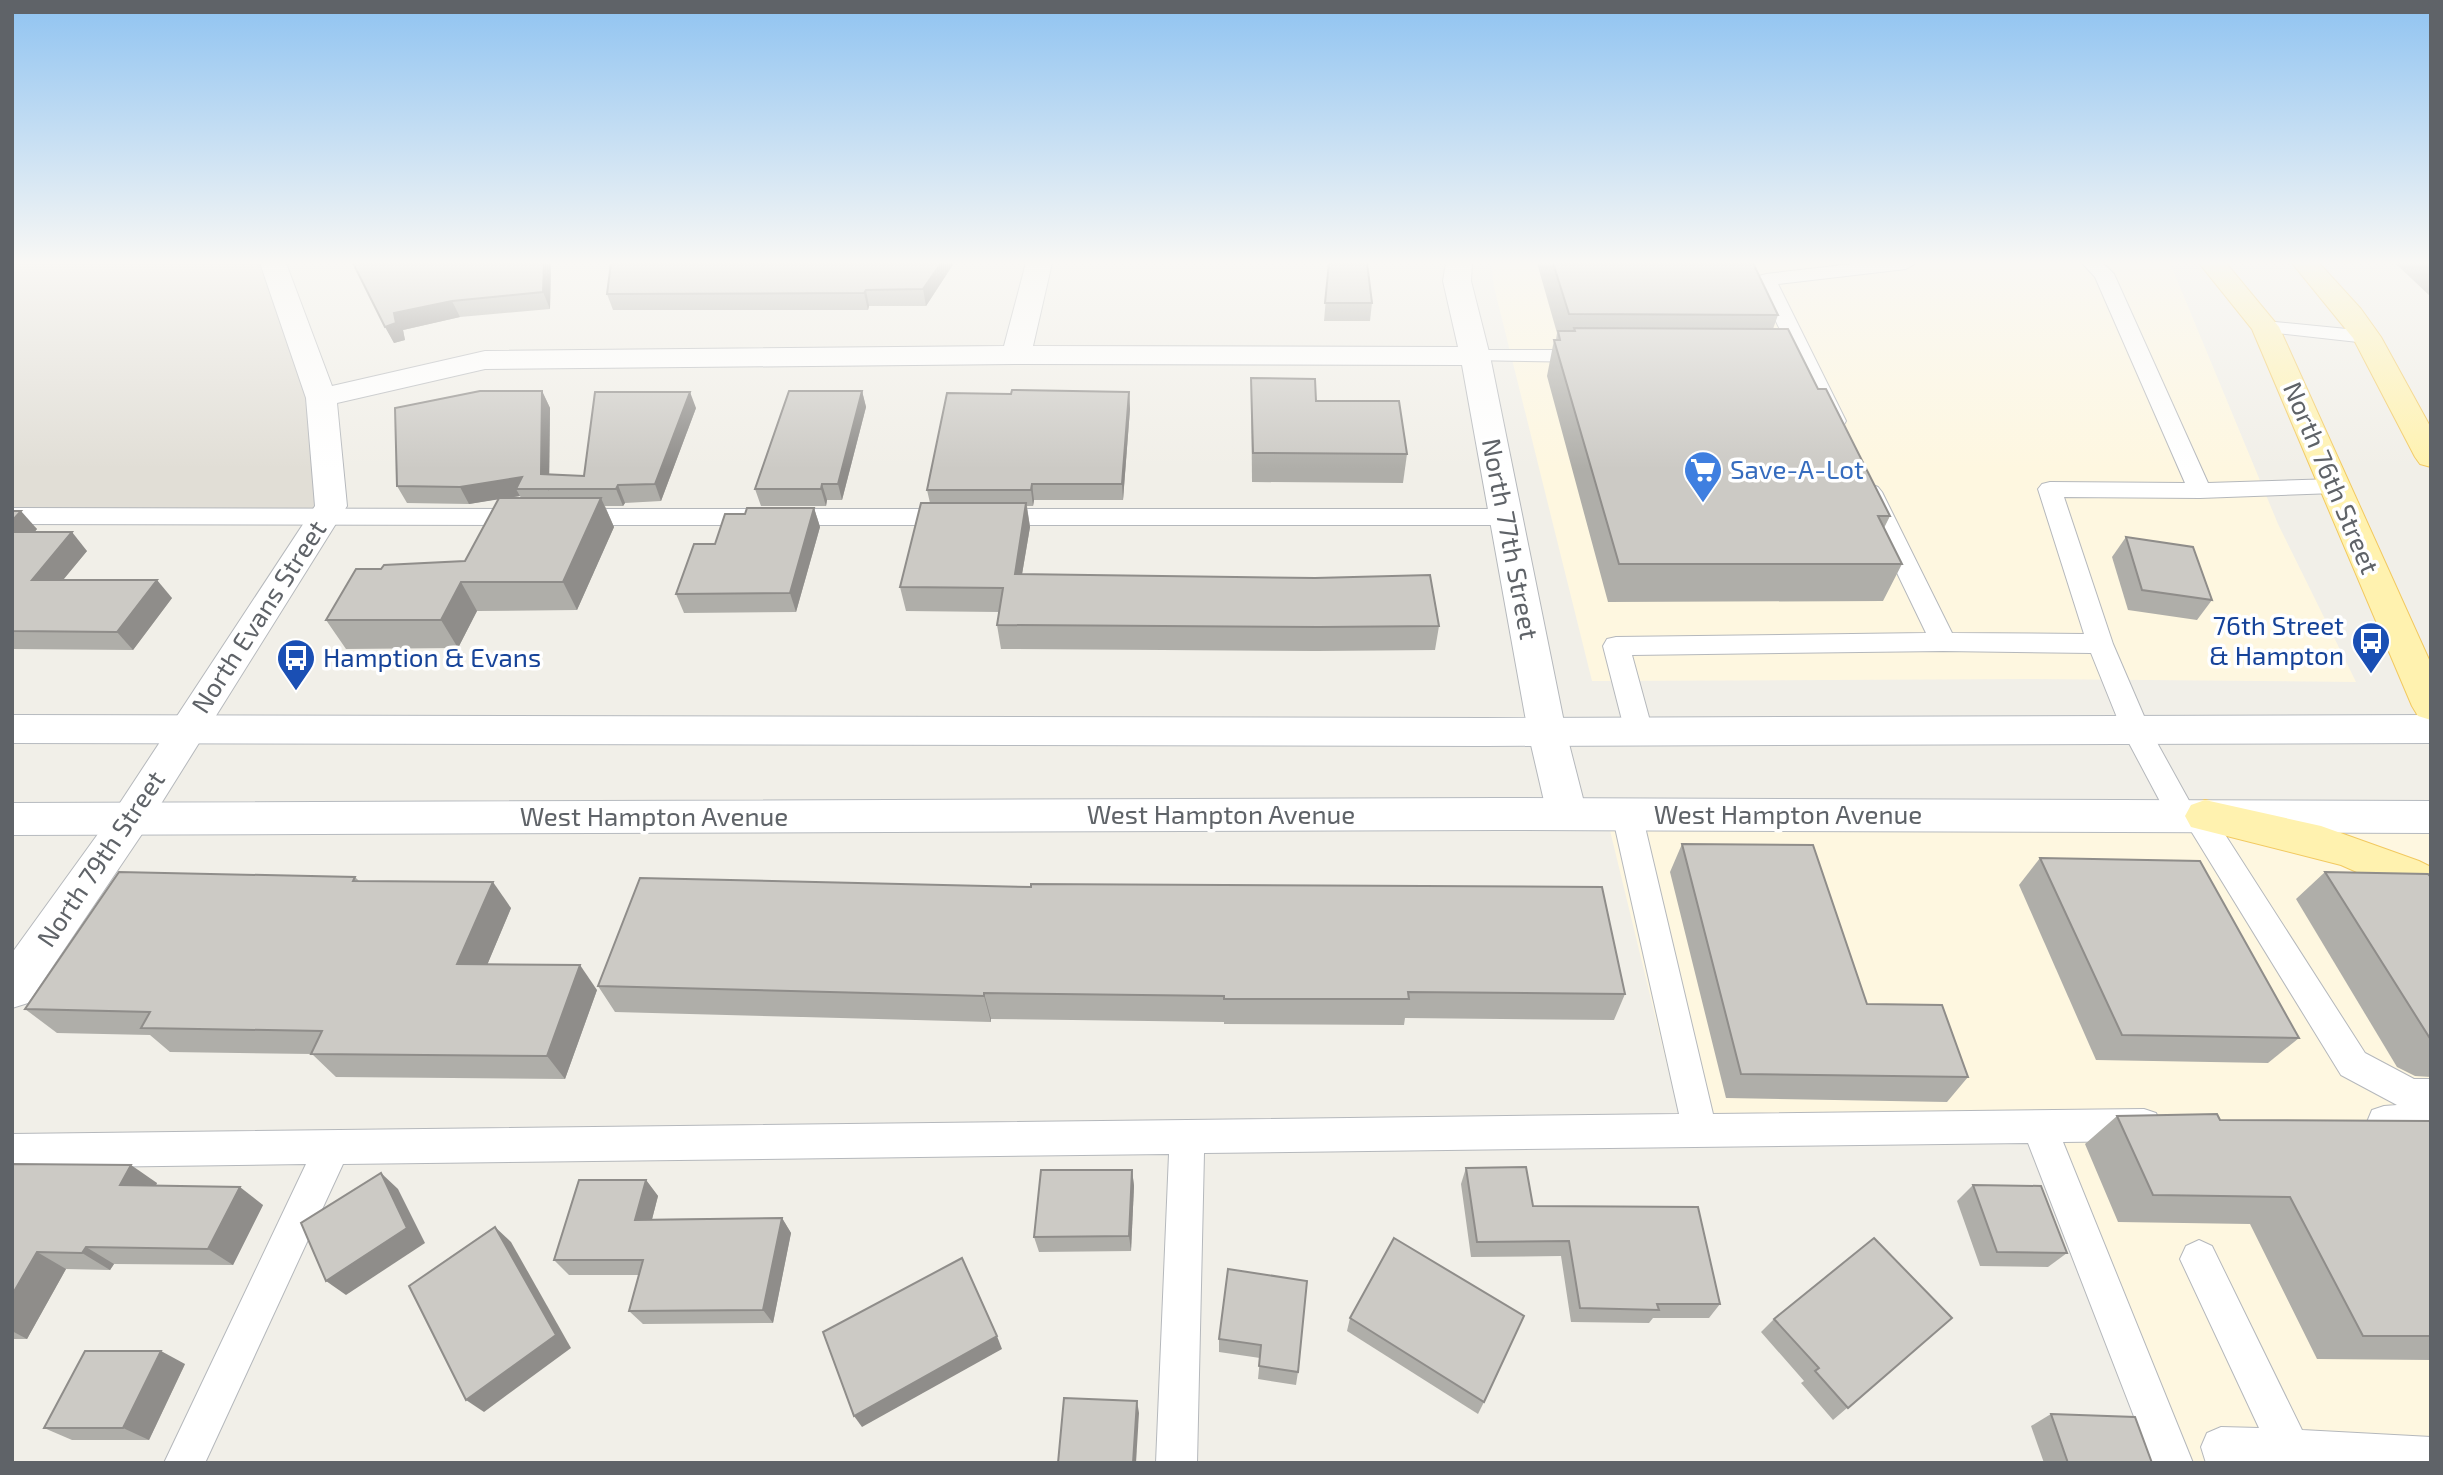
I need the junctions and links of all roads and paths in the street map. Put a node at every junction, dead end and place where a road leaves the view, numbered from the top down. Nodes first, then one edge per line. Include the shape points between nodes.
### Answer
1 (298, 332) edge
2 (1022, 332) edge
3 (1469, 332) edge
4 (1791, 332) edge
5 (2130, 332) edge
6 (2267, 332) edge
7 (2314, 332) edge
8 (2363, 332) edge
9 (2367, 337) junction
10 (1016, 355) junction
11 (1475, 356) junction
12 (1615, 356) edge
13 (1776, 357) edge
14 (1803, 357) junction
15 (321, 398) junction
16 (1846, 444) edge
17 (2431, 457) edge
18 (1857, 467) edge
19 (2335, 486) junction
20 (2200, 491) junction
21 (12, 516) edge
22 (324, 517) junction
23 (1506, 517) junction
24 (1943, 642) junction
25 (2100, 644) junction
26 (2431, 706) edge
27 (12, 729) edge
28 (187, 729) junction
29 (2431, 729) edge
30 (2136, 730) junction
31 (1547, 732) junction
32 (1639, 732) junction
33 (1567, 814) junction
34 (1627, 814) junction
35 (2195, 816) junction
36 (2431, 817) edge
37 (12, 819) edge
38 (130, 820) junction
39 (2431, 888) edge
40 (12, 989) edge
41 (2431, 1095) edge
42 (2431, 1121) edge
43 (2347, 1122) edge
44 (2179, 1124) edge
45 (2039, 1126) junction
46 (1700, 1131) junction
47 (1187, 1137) junction
48 (333, 1147) junction
49 (12, 1151) edge
50 (2199, 1259) dead end
51 (2290, 1449) junction
52 (2431, 1457) edge
53 (184, 1463) edge
54 (1176, 1463) edge
55 (2174, 1463) edge
56 (2227, 1463) edge

1 - 15 main road, North Evans Street
2 - 10 main road
3 - 11 main road, North 77th Street
4 - 14 lane
5 - 20 lane
6 - 19 main road, North 76th Street
7 - 9 lane
8 - 9 main road
9 - 17 main road
10 - 11 main road
10 - 15 main road via 485,360
11 - 12 lane
11 - 23 main road, North 77th Street
13 - 14 lane
14 - 16 lane
15 - 22 main road, North Evans Street via 331,506
18 - 24 lane
19 - 20 lane
19 - 26 main road, North 76th Street
20 - 25 lane via 2050,489
21 - 22 lane
22 - 23 lane
22 - 28 main road, North Evans Street
23 - 31 main road, North 77th Street
24 - 25 lane
24 - 32 lane via 1616,646
25 - 30 lane
27 - 28 main road
28 - 31 main road
28 - 38 main road, North 79th Street
29 - 30 main road
30 - 32 main road
30 - 35 lane
31 - 32 main road
31 - 33 main road, North 77th Street
33 - 34 main road, West Hampton Avenue
33 - 38 main road, West Hampton Avenue
34 - 35 main road, West Hampton Avenue
34 - 46 lane
35 - 36 main road, West Hampton Avenue
35 - 39 main road via 2352,850
35 - 41 lane via 2353,1064 2411,1095
37 - 38 main road, West Hampton Avenue
38 - 40 main road, North 79th Street
42 - 43 lane
44 - 45 lane
45 - 46 lane
45 - 55 lane
46 - 47 lane
47 - 48 lane
47 - 54 lane
48 - 49 lane
48 - 53 lane
50 - 51 lane
51 - 52 lane
51 - 56 lane via 2221,1447

